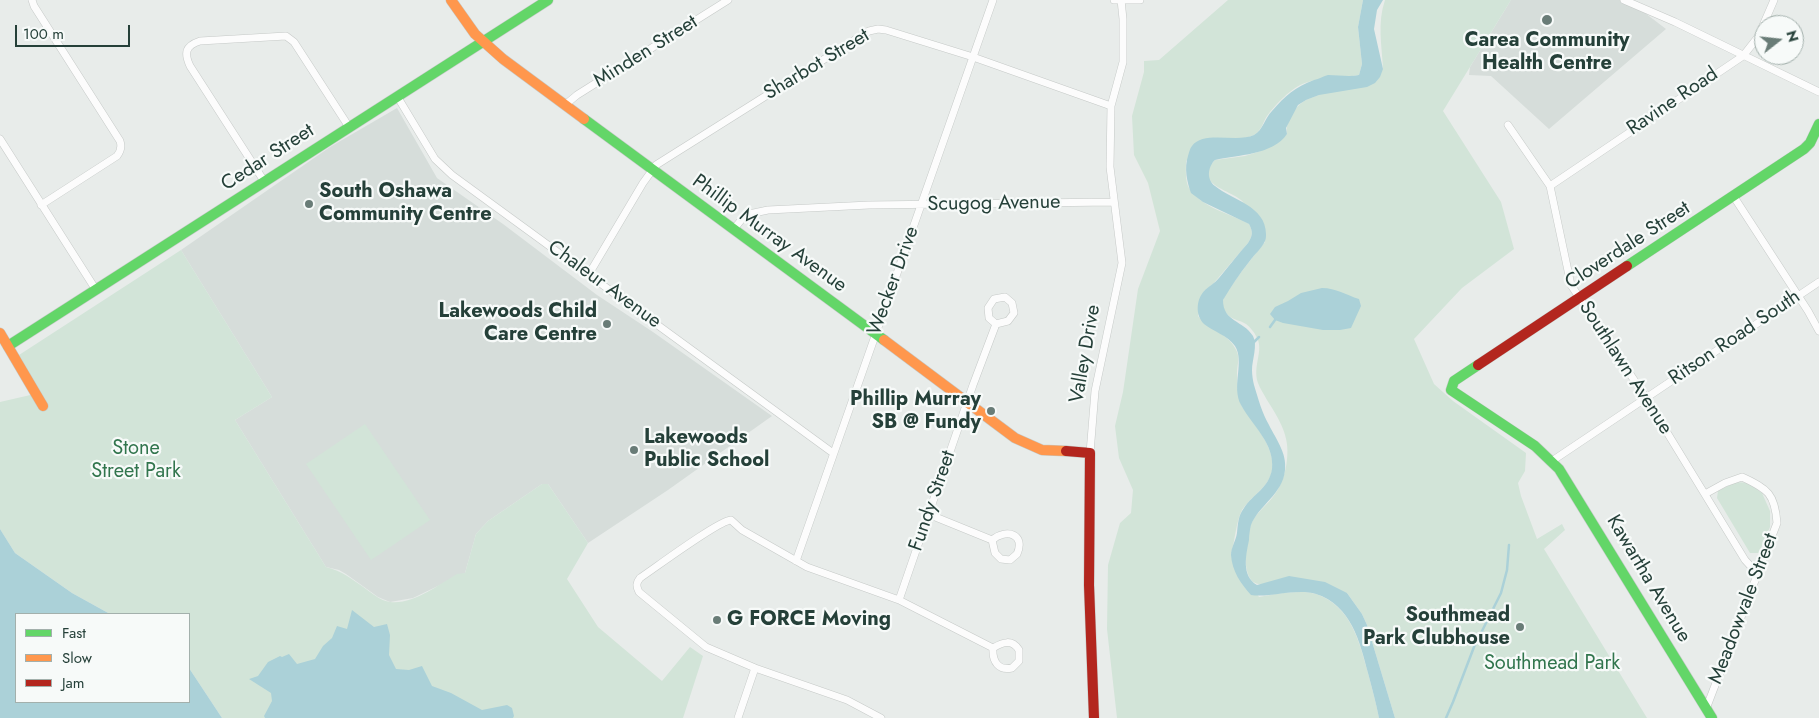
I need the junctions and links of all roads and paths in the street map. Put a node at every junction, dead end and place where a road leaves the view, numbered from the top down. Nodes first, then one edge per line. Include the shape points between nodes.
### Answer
1 (32, 0) edge
2 (451, 0) edge
3 (548, 0) edge
4 (728, 0) edge
5 (993, 0) edge
6 (1119, 0) edge
7 (1140, 0) edge
8 (1624, 0) edge
9 (1774, 0) edge
10 (482, 42) junction
11 (1743, 56) junction
12 (974, 57) junction
13 (1819, 92) edge
14 (397, 96) junction
15 (565, 105) junction
16 (1111, 106) junction
17 (1819, 124) edge
18 (1508, 125) dead end
19 (349, 127) junction
20 (0, 139) edge
21 (652, 170) junction
22 (264, 181) junction
23 (1550, 186) junction
24 (1734, 197) junction
25 (1113, 202) junction
26 (41, 204) junction
27 (922, 205) junction
28 (733, 230) junction
29 (589, 274) junction
30 (1819, 282) edge
31 (96, 290) junction
32 (1798, 296) junction
33 (1580, 299) junction
34 (996, 324) dead end
35 (1819, 331) edge
36 (0, 333) edge
37 (875, 333) junction
38 (8, 346) junction
39 (1451, 390) joint
40 (1646, 398) junction
41 (966, 402) junction
42 (43, 406) dead end
43 (1090, 453) junction
44 (833, 454) junction
45 (1552, 461) junction
46 (1705, 494) junction
47 (928, 514) junction
48 (992, 540) dead end
49 (796, 562) junction
50 (1757, 573) junction
51 (899, 600) junction
52 (993, 648) dead end
53 (755, 668) junction
54 (1709, 713) edge
55 (738, 718) edge
56 (882, 718) edge
57 (1094, 718) edge

1 - 26 street via 121,147 118,156
2 - 10 street, Phillip Murray Avenue
3 - 10 street, Cedar Street
4 - 15 street, Minden Street
5 - 12 street, Wecker Drive
6 - 7 street
6 - 16 street, Valley Drive via 1123,19 1123,62
8 - 11 street
9 - 11 street, Ravine Road via 1758,37
10 - 14 street, Cedar Street
10 - 15 street, Phillip Murray Avenue
11 - 13 street
11 - 23 street, Ravine Road
12 - 16 street, Sharbot Street
12 - 21 street, Sharbot Street via 886,30 869,31
12 - 27 street, Wecker Drive
14 - 19 street, Cedar Street
14 - 29 street, Chaleur Avenue via 442,166
15 - 21 street, Phillip Murray Avenue
16 - 25 street, Valley Drive
17 - 24 street, Cloverdale Street via 1804,150
18 - 23 street, Southlawn Avenue
19 - 22 street, Cedar Street
19 - 22 street via 294,42 286,36 192,43 186,57 190,66
20 - 26 street
21 - 28 street, Phillip Murray Avenue
21 - 29 street, Sharbot Street
22 - 31 street, Cedar Street
23 - 33 street, Southlawn Avenue via 1571,284
24 - 32 street
24 - 33 street, Cloverdale Street
25 - 27 street, Scugog Avenue
25 - 43 street, Valley Drive via 1122,263 1095,391
26 - 31 street
27 - 28 street, Scugog Avenue via 762,211 749,214
27 - 37 street, Wecker Drive
28 - 37 street, Phillip Murray Avenue
29 - 44 street, Chaleur Avenue
30 - 32 street, Ritson Road South
31 - 38 street, Cedar Street
32 - 35 street
32 - 40 street, Ritson Road South
33 - 39 street, Cloverdale Street via 1454,381
33 - 40 street, Southlawn Avenue
34 - 41 street, Fundy Street
36 - 38 street
37 - 41 street, Phillip Murray Avenue
37 - 44 street, Wecker Drive
38 - 42 street
39 - 45 street, Kawartha Avenue
40 - 45 street, Ritson Road South
40 - 46 street, Southlawn Avenue
41 - 43 street, Phillip Murray Avenue via 1015,438 1042,450
41 - 47 street, Fundy Street
43 - 57 street, Valley Drive via 1089,585
44 - 49 street, Wecker Drive
45 - 54 street, Kawartha Avenue via 1567,480
46 - 50 street, Southlawn Avenue via 1745,560
46 - 50 street, Meadowvale Street via 1742,477 1763,486 1775,504 1777,523
47 - 48 street
47 - 51 street, Fundy Street
49 - 51 street
49 - 53 street via 728,520 640,578 636,585 639,592 706,646
50 - 54 street, Meadowvale Street
51 - 52 street
53 - 55 street
53 - 56 street via 847,700

